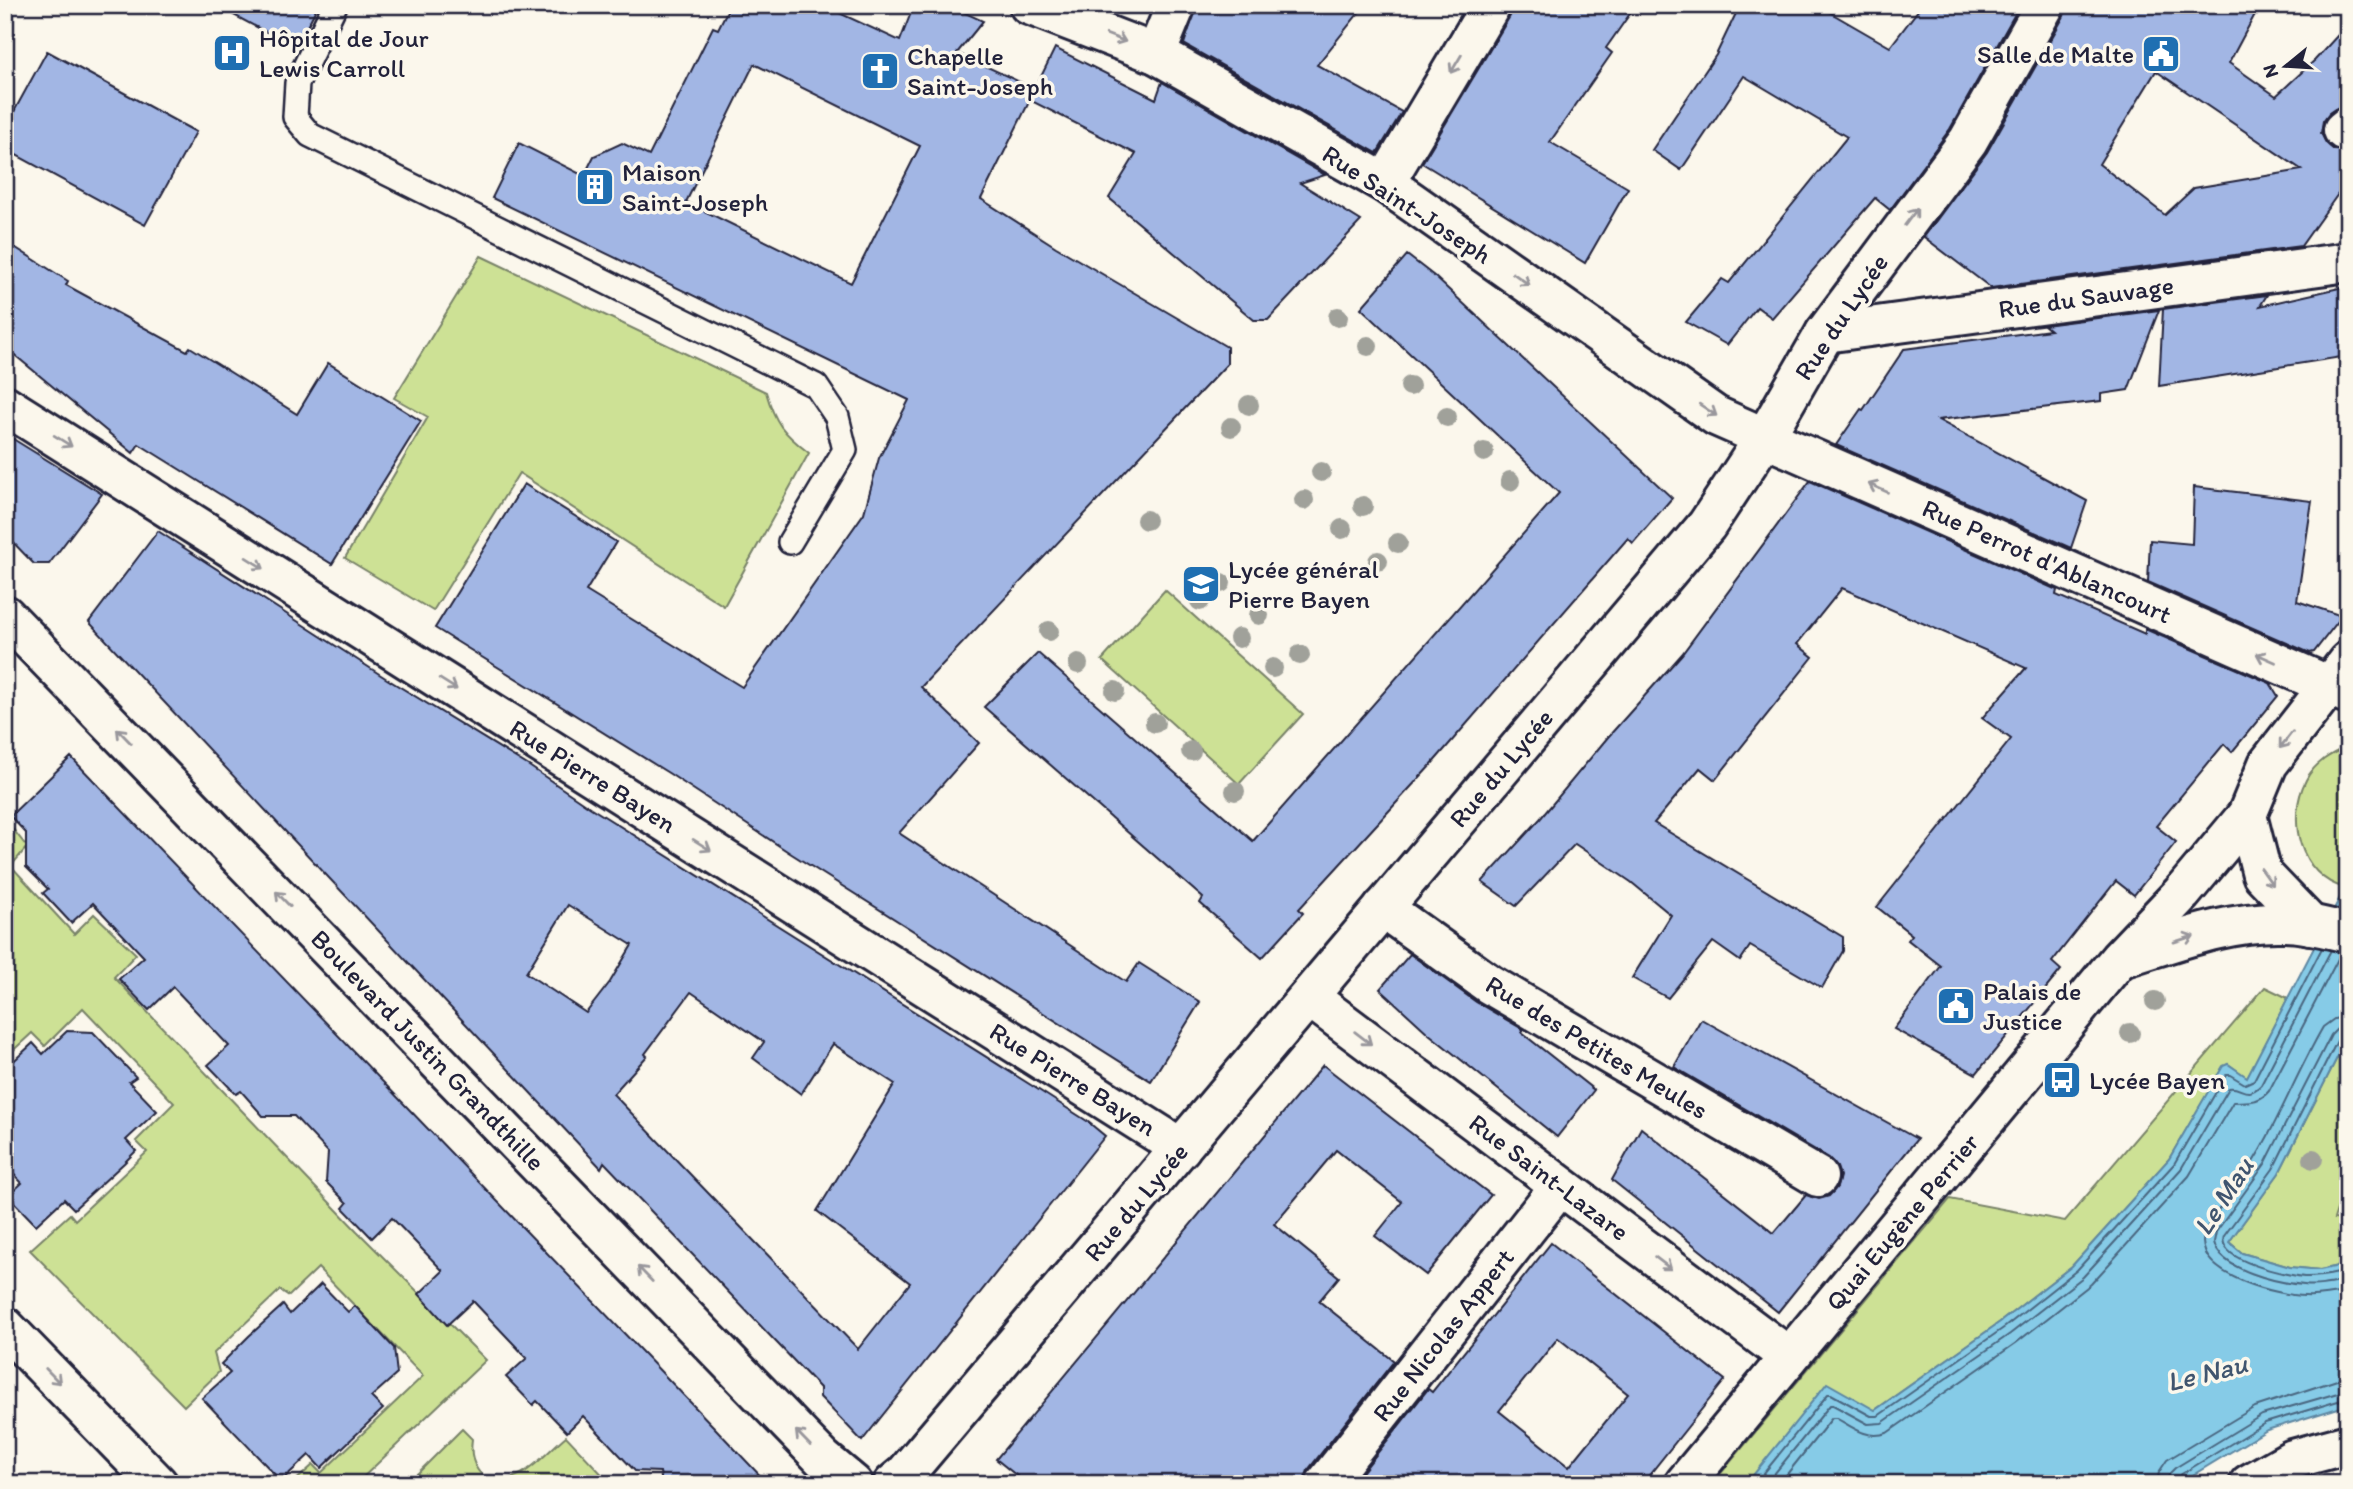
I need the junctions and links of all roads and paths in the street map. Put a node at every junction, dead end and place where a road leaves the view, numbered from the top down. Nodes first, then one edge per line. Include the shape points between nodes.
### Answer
1 (335, 5) edge
2 (1029, 5) edge
3 (1176, 5) edge
4 (1491, 5) edge
5 (2045, 5) edge
6 (1156, 54) junction
7 (1385, 183) junction
8 (2348, 262) edge
9 (1825, 333) junction
10 (5, 405) edge
11 (1765, 437) junction
12 (790, 542) dead end
13 (5, 615) edge
14 (2341, 680) edge
15 (2247, 815) junction
16 (1383, 908) junction
17 (2311, 925) junction
18 (2348, 933) edge
19 (2119, 959) junction
20 (1308, 997) junction
21 (1181, 1148) junction
22 (1818, 1177) dead end
23 (1560, 1186) junction
24 (5, 1327) edge
25 (1789, 1357) junction
26 (2348, 1444) edge
27 (158, 1484) edge
28 (853, 1484) edge
29 (892, 1484) edge
30 (1325, 1484) edge
31 (1684, 1484) edge
32 (2249, 1484) edge

1 - 12 lane via 297,83 295,117 310,135 816,386 837,417 845,450
2 -> 6 street, Rue Saint-Joseph
3 - 6 street
4 -> 7 street
9 -> 5 street, Rue du Lycée via 1968,141
6 - 7 street, Rue Saint-Joseph
7 -> 11 street, Rue Saint-Joseph via 1716,416
8 - 9 street, Rue du Sauvage
9 - 11 street, Rue du Lycée
10 -> 21 street, Rue Pierre Bayen
14 -> 11 street, Rue Perrot d'Ablancourt
11 - 16 street, Rue du Lycée via 1707,525
28 -> 13 street, Boulevard Justin Grandthille via 823,1459
14 -> 15 street, Quai Eugène Perrier via 2268,764
15 -> 17 street via 2262,874
15 - 19 street, Quai Eugène Perrier
16 - 20 street, Rue du Lycée
16 - 22 street, Rue des Petites Meules via 1489,985
17 - 18 street
19 -> 17 street via 2245,923
19 - 25 street, Quai Eugène Perrier
20 - 21 street, Rue du Lycée
20 -> 23 street, Rue Saint-Lazare
21 - 29 street, Rue du Lycée
23 -> 25 street, Rue Saint-Lazare
23 - 30 street, Rue Nicolas Appert
24 -> 27 street
25 - 31 street, Quai Eugène Perrier
26 - 32 street via 2293,1459

